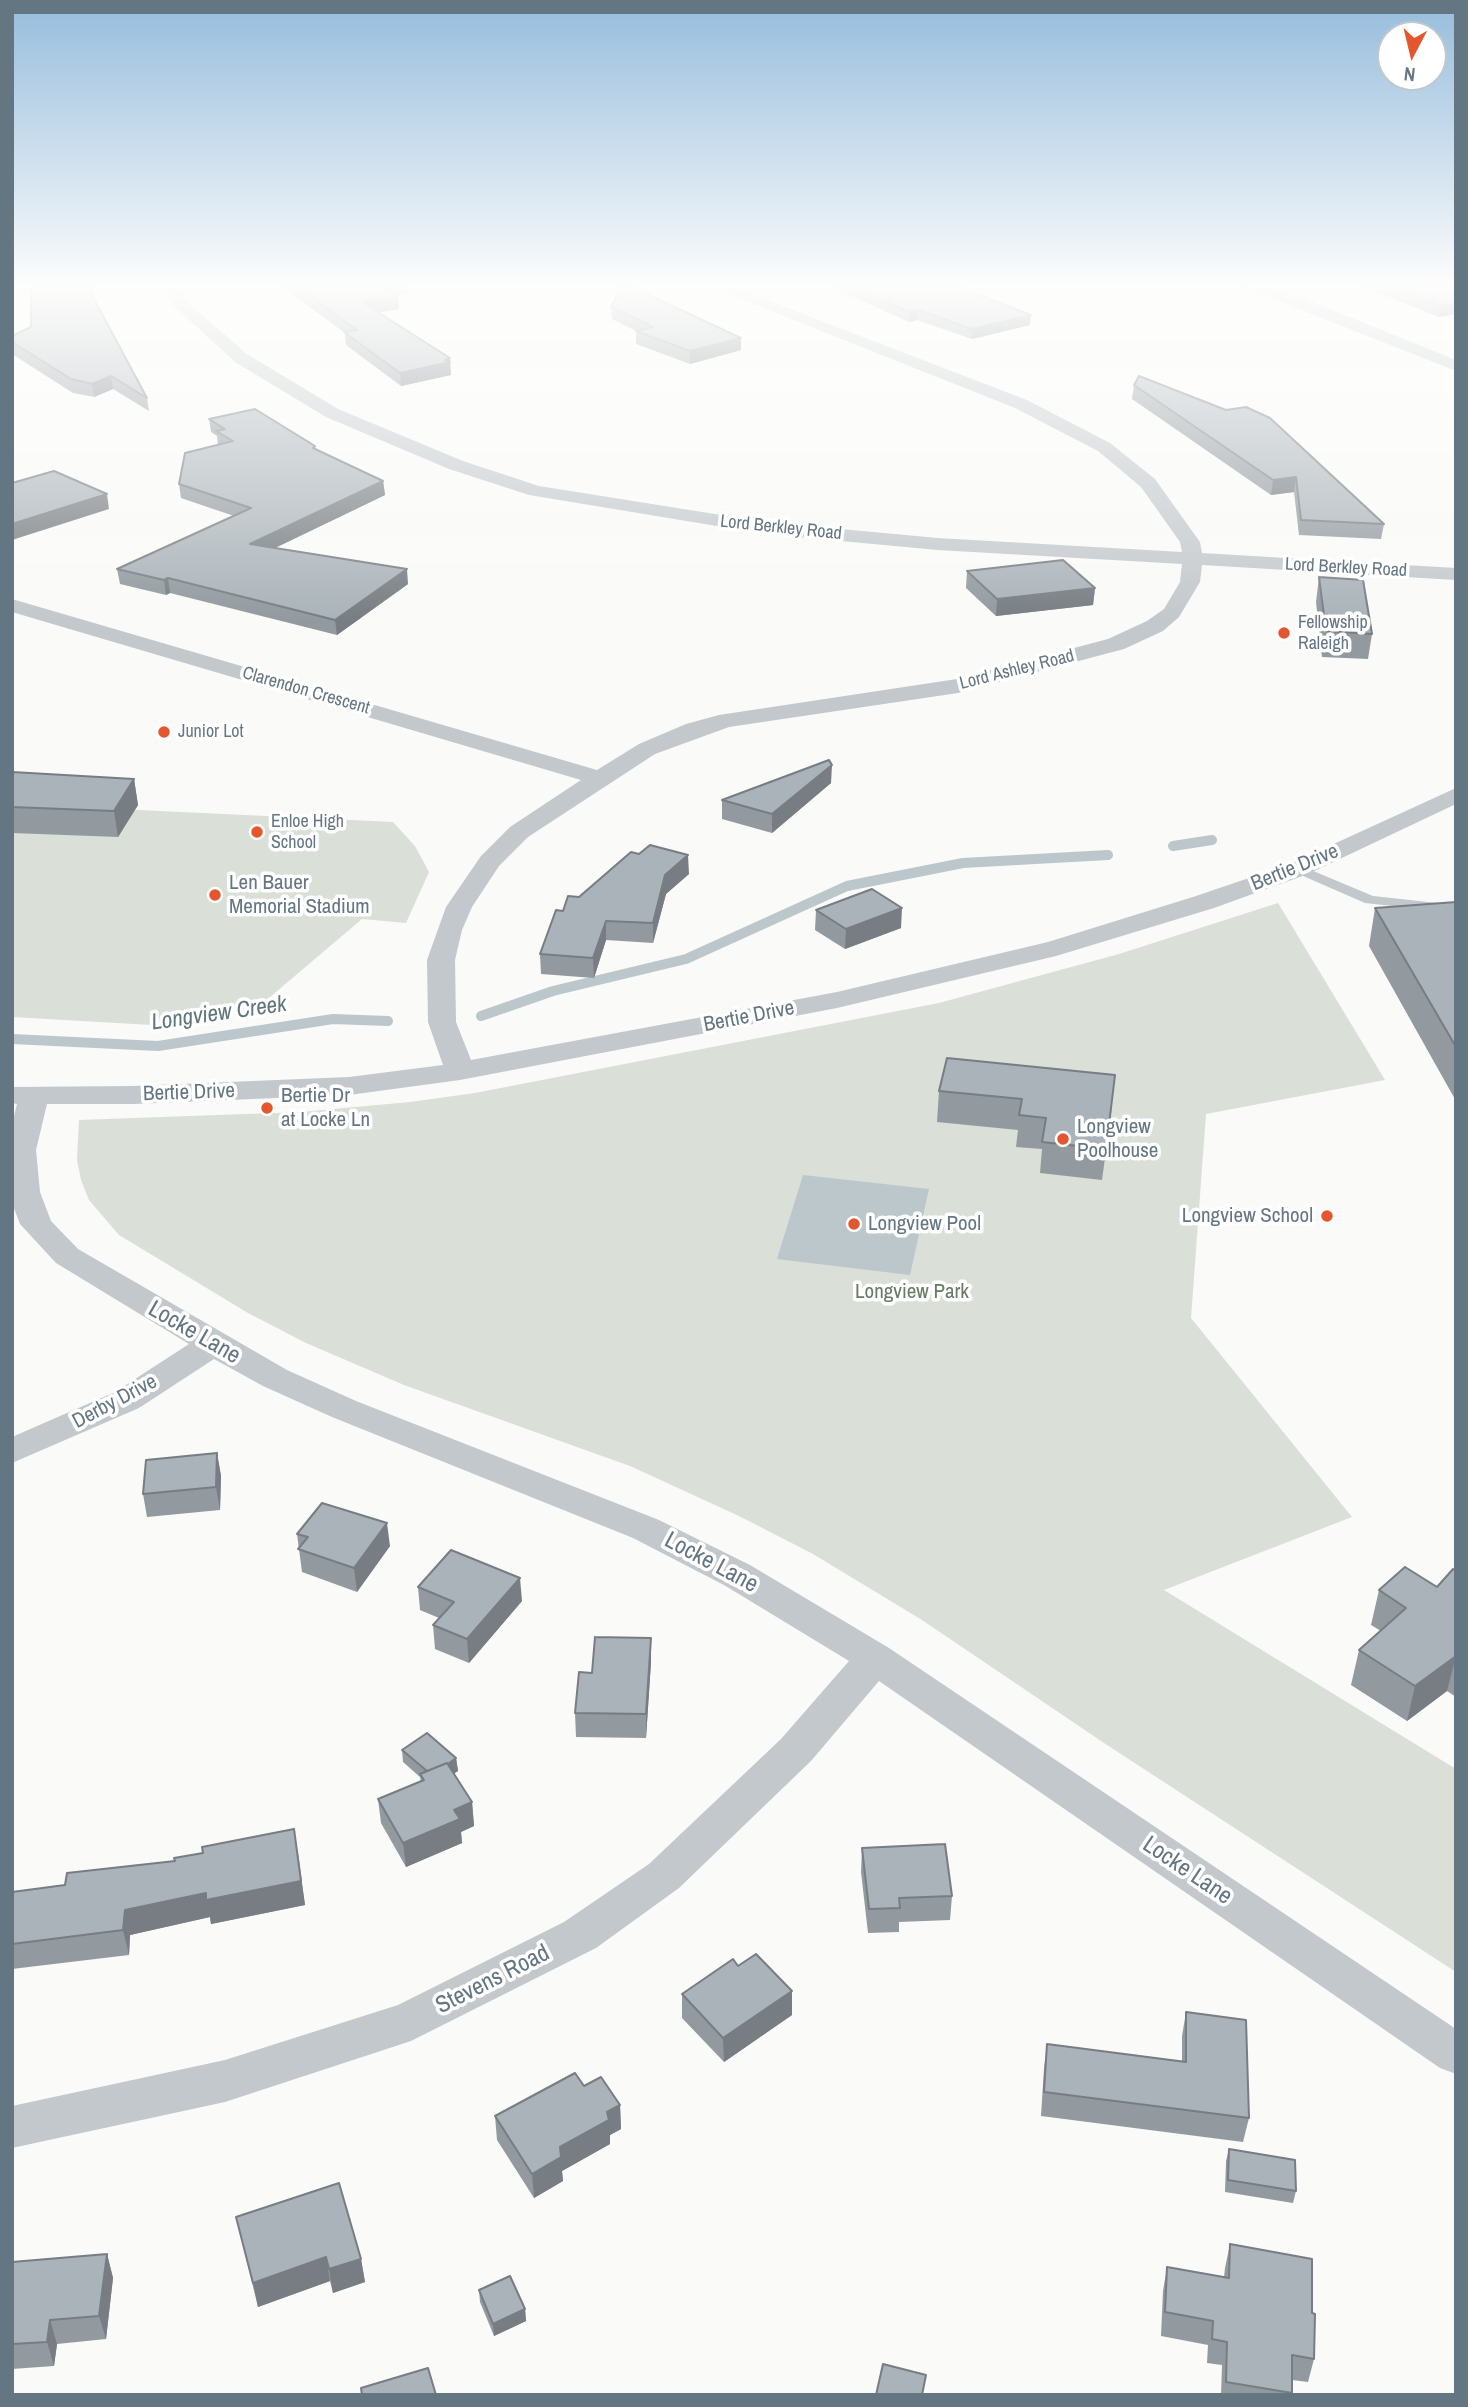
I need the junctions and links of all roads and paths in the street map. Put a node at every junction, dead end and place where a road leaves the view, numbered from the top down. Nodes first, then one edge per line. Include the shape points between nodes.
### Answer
1 (304, 396) edge
2 (1001, 396) edge
3 (1193, 560) junction
4 (1456, 574) edge
5 (12, 605) edge
6 (600, 778) junction
7 (1456, 794) edge
8 (1299, 869) junction
9 (1456, 909) edge
10 (460, 1071) junction
11 (23, 1095) edge
12 (213, 1344) junction
13 (12, 1451) edge
14 (875, 1658) junction
15 (1456, 2054) edge
16 (12, 2127) edge

1 - 3 street, Lord Berkley Road via 332,413 456,465 536,491 765,528
2 - 3 street via 1082,433 1128,465 1148,483 1190,542
3 - 4 street, Lord Berkley Road
3 - 6 street, Lord Ashley Road via 1190,582 1179,605 1155,626 1116,644 1022,671 910,695 727,720 667,739
5 - 6 street, Clarendon Crescent
6 - 10 street, Lord Ashley Road via 519,832 490,862 459,907 441,960 440,986 442,1022
7 - 8 street, Bertie Drive
8 - 9 lane via 1370,900
8 - 10 street, Bertie Drive via 1134,925 939,978
10 - 11 street, Bertie Drive via 349,1086 249,1092
11 - 12 street, Locke Lane via 24,1192 36,1224 76,1262
12 - 13 street, Derby Drive via 127,1400
12 - 14 street, Locke Lane via 344,1409 646,1529 737,1575
14 - 15 street, Locke Lane
14 - 16 street, Stevens Road via 796,1750 664,1876 580,1935 411,2021 225,2081

